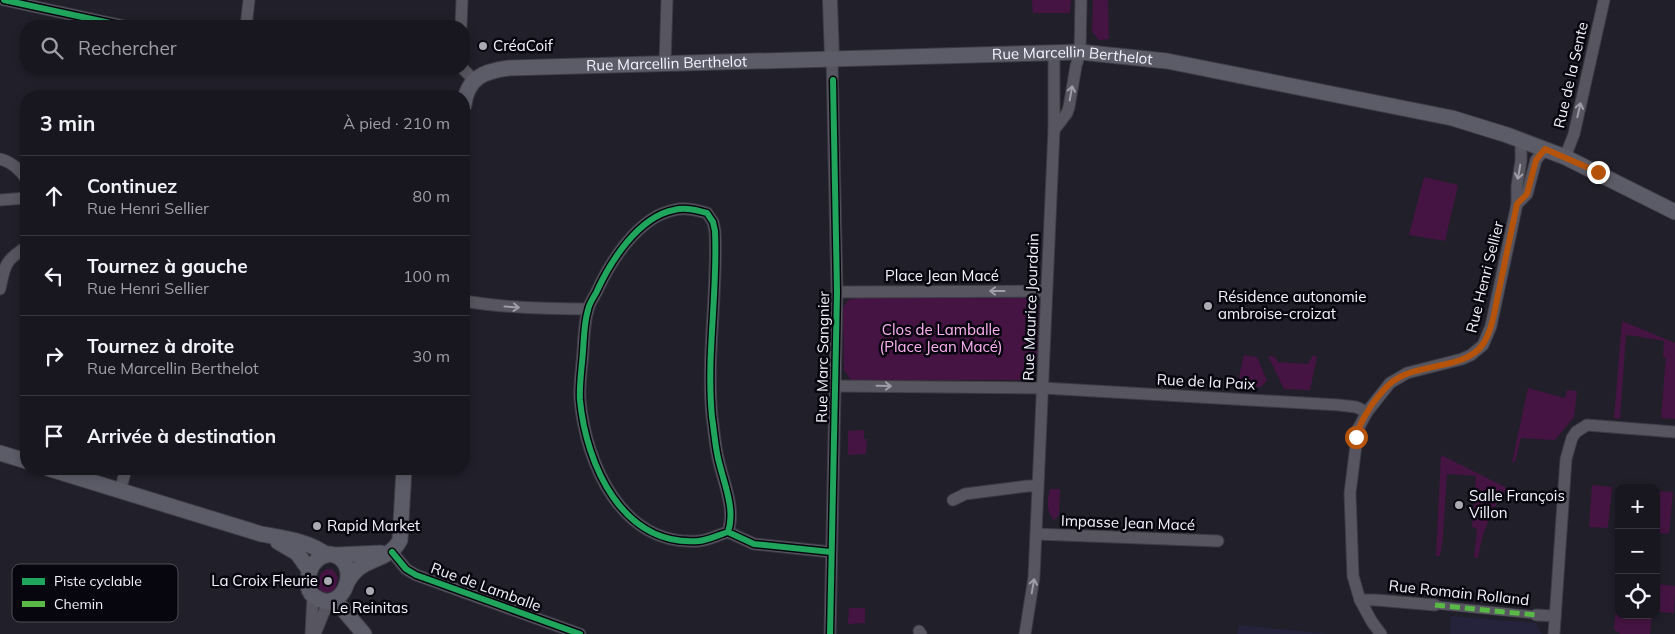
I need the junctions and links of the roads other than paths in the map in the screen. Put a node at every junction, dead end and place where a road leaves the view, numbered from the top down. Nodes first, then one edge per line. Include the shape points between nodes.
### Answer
1 (4, 0) edge
2 (249, 0) edge
3 (462, 0) edge
4 (667, 0) edge
5 (830, 0) edge
6 (1081, 0) edge
7 (1604, 0) edge
8 (96, 20) edge
9 (247, 20) edge
10 (461, 20) edge
11 (1080, 52) junction
12 (1054, 54) junction
13 (832, 58) junction
14 (665, 63) junction
15 (469, 75) edge
16 (475, 81) junction
17 (467, 90) edge
18 (1054, 130) junction
19 (1521, 140) junction
20 (1545, 149) junction
21 (1565, 157) junction
22 (0, 159) edge
23 (20, 171) edge
24 (20, 198) edge
25 (0, 200) edge
26 (1517, 204) junction
27 (1675, 212) edge
28 (20, 251) edge
29 (0, 289) edge
30 (1046, 291) junction
31 (837, 292) junction
32 (470, 302) edge
33 (588, 309) junction
34 (835, 386) junction
35 (1043, 388) junction
36 (1367, 412) junction
37 (1675, 432) edge
38 (0, 453) edge
39 (20, 459) edge
40 (69, 475) edge
41 (124, 475) edge
42 (404, 475) edge
43 (1037, 486) junction
44 (120, 491) junction
45 (953, 500) dead end
46 (728, 532) junction
47 (261, 534) junction
48 (1036, 534) junction
49 (1218, 541) dead end
50 (391, 552) junction
51 (831, 552) junction
52 (331, 555) junction
53 (310, 571) junction
54 (348, 580) junction
55 (312, 595) junction
56 (1360, 600) junction
57 (332, 601) junction
58 (1435, 605) joint
59 (1536, 615) joint
60 (1555, 616) junction
61 (313, 634) edge
62 (364, 634) edge
63 (580, 634) edge
64 (830, 634) edge
65 (1025, 634) edge
66 (1381, 634) edge
67 (1554, 634) edge

1 - 8 street
2 - 9 street
3 - 10 street
4 - 14 street
5 - 13 street, Rue Marc Sangnier
6 - 11 street
21 -> 7 street, Rue de la Sente via 1574,134
11 - 12 main road, Rue Marcellin Berthelot
18 -> 11 street via 1067,113
11 - 19 main road, Rue Marcellin Berthelot via 1166,61 1412,109
12 - 13 main road, Rue Marcellin Berthelot
12 - 18 street, Rue Maurice Jourdain
13 - 14 main road, Rue Marcellin Berthelot
13 - 31 street, Rue Marc Sangnier
14 - 16 main road, Rue Marcellin Berthelot via 509,68 483,74
15 - 16 street
16 - 17 main road
18 - 30 street, Rue Maurice Jourdain
19 - 20 main road, Rue Marcellin Berthelot
19 -> 26 street, Rue Henri Sellier
20 - 21 main road, Rue Marcellin Berthelot
20 - 26 street, Rue Henri Sellier via 1536,160 1527,194
21 - 27 main road, Rue Marcellin Berthelot
22 - 23 street
24 - 25 street
26 - 36 street, Rue Henri Sellier via 1494,313 1483,345 1462,359 1399,377
28 - 29 street via 7,264
30 -> 31 street, Place Jean Macé
30 - 35 street, Rue Maurice Jourdain
31 - 34 street, Rue Marc Sangnier
32 -> 33 street via 540,309
33 - 46 street via 580,399 588,445 596,467 619,507 649,530 677,540 699,541
33 - 46 street via 619,251 648,223 675,209 686,208 711,217 715,231 710,361 712,416 731,513
34 -> 35 street
34 - 51 street, Rue Marc Sangnier
35 - 36 street, Rue de la Paix via 1334,405 1356,407
35 - 43 street, Rue Maurice Jourdain
36 - 56 street, Rue Henri Sellier via 1356,437 1350,493 1353,576
37 - 60 street via 1596,425 1587,425 1576,432 1566,459
38 - 39 main road
40 - 44 main road
41 - 44 street
42 - 50 main road via 400,540
43 - 45 street via 965,494
43 - 48 street, Rue Maurice Jourdain
44 - 47 main road
46 - 51 street via 754,544
47 - 52 main road via 295,541
47 - 53 main road via 297,553
48 - 49 street, Impasse Jean Macé
65 -> 48 street, Rue Maurice Jourdain via 1034,577
50 - 52 main road
50 - 54 main road via 358,569
50 - 63 street, Rue de Lamballe via 416,575
51 - 64 street, Rue Marc Sangnier
52 - 53 main road via 319,558
52 - 54 main road via 340,558 347,566
53 - 55 main road
54 - 57 main road via 344,590
55 - 57 main road
55 - 61 street
56 - 58 street, Rue Romain Rolland
56 - 66 street, Rue Henri Sellier
57 - 61 street
57 - 62 main road
58 - 59 street, Rue Romain Rolland
59 - 60 street, Rue Romain Rolland
60 - 67 street

